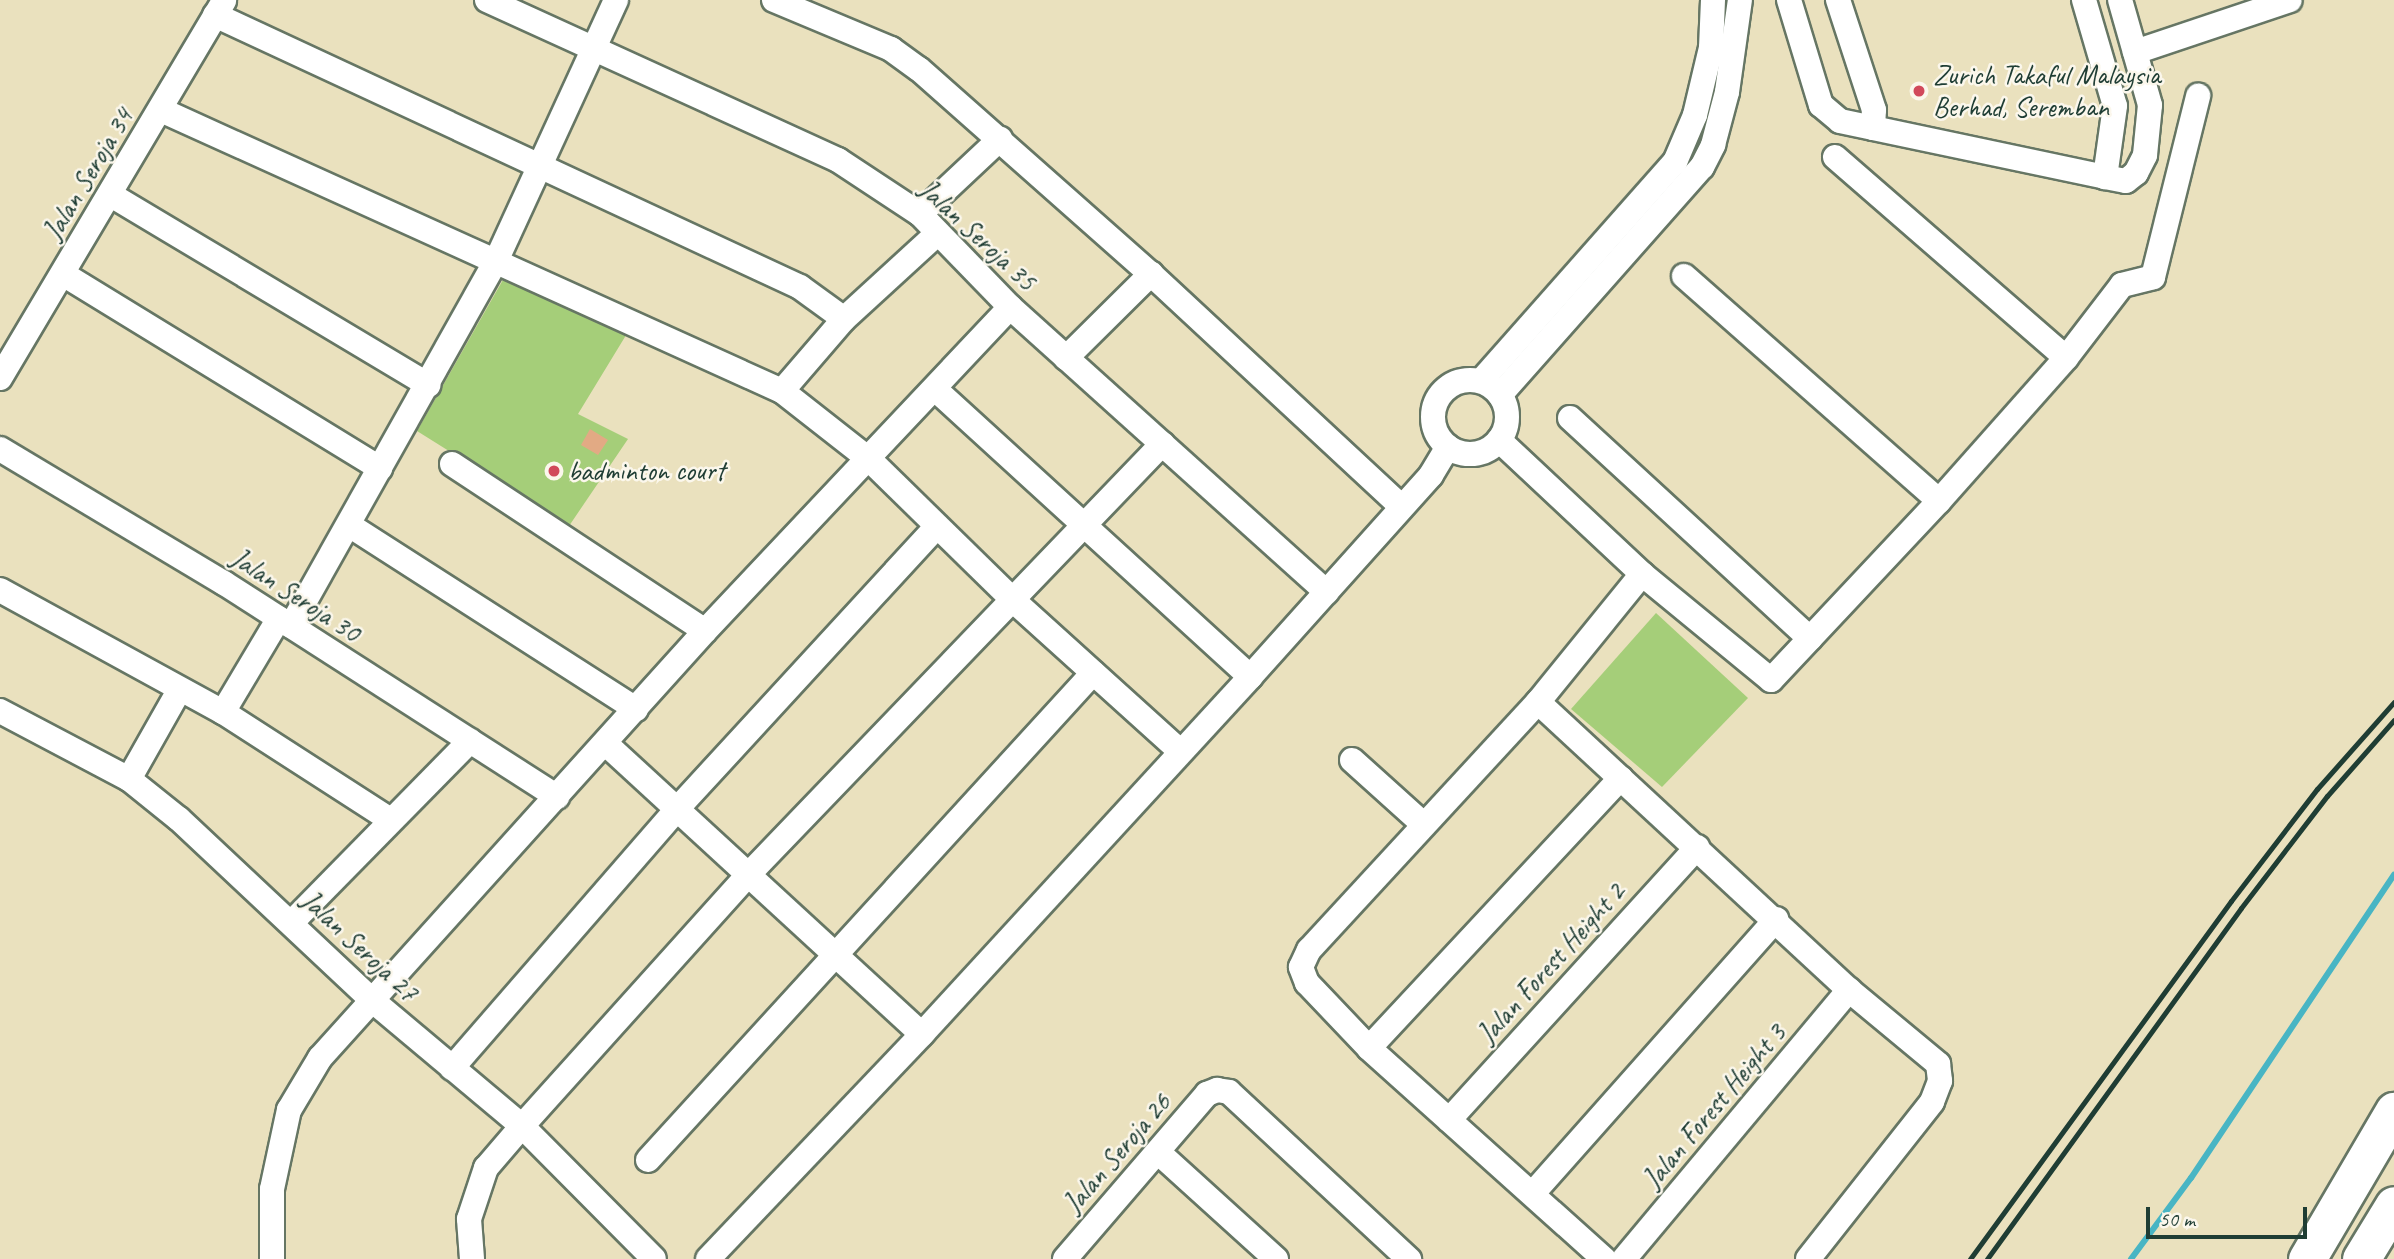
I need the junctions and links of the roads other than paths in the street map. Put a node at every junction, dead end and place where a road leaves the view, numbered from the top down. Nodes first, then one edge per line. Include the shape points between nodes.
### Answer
1 (488, 0) edge
2 (616, 0) edge
3 (774, 0) edge
4 (1713, 0) edge
5 (1740, 0) edge
6 (1789, 0) edge
7 (1838, 0) edge
8 (2084, 0) edge
9 (2120, 0) edge
10 (2290, 0) edge
11 (220, 7) edge
12 (590, 49) junction
13 (2135, 52) junction
14 (2198, 96) dead end
15 (161, 110) junction
16 (1873, 128) junction
17 (1000, 139) junction
18 (1835, 158) dead end
19 (538, 165) junction
20 (2115, 179) junction
21 (111, 195) junction
22 (920, 214) junction
23 (938, 233) junction
24 (496, 261) junction
25 (62, 274) junction
26 (1151, 274) junction
27 (1684, 276) dead end
28 (1010, 307) junction
29 (844, 319) junction
30 (1066, 358) junction
31 (2066, 358) junction
32 (0, 378) edge
33 (429, 386) junction
34 (1491, 388) junction
35 (935, 389) junction
36 (782, 391) junction
37 (1570, 418) dead end
38 (1499, 440) junction
39 (1162, 444) junction
40 (1448, 447) junction
41 (0, 449) edge
42 (870, 460) junction
43 (452, 464) dead end
44 (380, 468) junction
45 (1939, 501) junction
46 (1402, 507) junction
47 (349, 526) junction
48 (937, 526) junction
49 (1083, 526) junction
50 (1642, 574) junction
51 (0, 590) edge
52 (1326, 592) junction
53 (1015, 602) junction
54 (285, 622) junction
55 (705, 631) junction
56 (1810, 639) junction
57 (1093, 673) junction
58 (1250, 677) junction
59 (180, 689) junction
60 (1538, 702) junction
61 (636, 709) junction
62 (0, 710) edge
63 (223, 712) junction
64 (470, 741) junction
65 (605, 743) junction
66 (1178, 750) junction
67 (1352, 760) dead end
68 (1621, 778) junction
69 (129, 779) junction
70 (557, 797) junction
71 (677, 809) junction
72 (389, 819) junction
73 (1423, 824) junction
74 (1696, 847) junction
75 (748, 875) junction
76 (1776, 919) junction
77 (292, 922) junction
78 (835, 954) junction
79 (1849, 990) junction
80 (373, 1001) junction
81 (922, 1034) junction
82 (1369, 1048) junction
83 (452, 1068) junction
84 (2394, 1111) edge
85 (1449, 1120) junction
86 (522, 1126) junction
87 (1159, 1153) junction
88 (648, 1160) dead end
89 (1534, 1192) junction
90 (2394, 1205) edge
91 (2315, 1247) edge
92 (2365, 1254) edge
93 (272, 1259) edge
94 (472, 1259) edge
95 (654, 1259) edge
96 (708, 1259) edge
97 (1065, 1259) edge
98 (1276, 1259) edge
99 (1409, 1259) edge
100 (1604, 1259) edge
101 (1624, 1259) edge
102 (1808, 1259) edge
103 (2290, 1259) edge

1 - 12 street, Jalan Seroja 35
2 - 12 street
3 - 17 street via 891,50
4 - 34 street via 1711,48 1692,124 1675,162
5 - 34 street via 1730,79 1713,145 1702,167
6 - 16 street via 1821,105 1840,121
7 - 16 street via 1874,110
8 - 20 street via 2115,106
9 - 13 street
10 - 13 street
11 - 15 street, Jalan Seroja 34
11 - 19 street
12 - 19 street
12 - 22 street, Jalan Seroja 35 via 838,160
13 - 20 street via 2151,125 2136,173
14 - 31 street via 2154,277 2122,285
15 - 21 street, Jalan Seroja 34
15 - 24 street
16 - 20 street
17 - 22 street
17 - 26 street
18 - 31 street
19 - 24 street
19 - 29 street via 800,287
21 - 25 street, Jalan Seroja 34
21 - 33 street
22 - 23 street, Jalan Seroja 35
23 - 28 street, Jalan Seroja 35
23 - 29 street
24 - 33 street
24 - 36 street
25 - 32 street, Jalan Seroja 34
25 - 44 street
26 - 30 street
26 - 46 street
27 - 45 street
28 - 30 street, Jalan Seroja 35
28 - 35 street
29 - 36 street
30 - 39 street, Jalan Seroja 35
31 - 45 street
33 - 44 street
34 - 38 street via 1507,417
34 - 40 street via 1458,382 1440,396 1435,428
35 - 42 street
35 - 49 street
36 - 42 street
37 - 56 street
38 - 40 street via 1481,452
38 - 50 street
39 - 49 street
39 - 52 street, Jalan Seroja 35
40 - 46 street
41 - 54 street, Jalan Seroja 30
42 - 48 street
42 - 55 street
43 - 55 street
44 - 47 street
45 - 56 street
46 - 52 street
47 - 54 street
47 - 61 street
48 - 53 street
48 - 71 street
49 - 53 street
49 - 58 street
50 - 56 street via 1771,680
50 - 60 street
51 - 59 street
52 - 58 street
53 - 57 street
53 - 75 street
54 - 63 street
54 - 64 street, Jalan Seroja 30
55 - 61 street
57 - 66 street
57 - 78 street
58 - 66 street
59 - 63 street
59 - 69 street
60 - 68 street
60 - 73 street
61 - 65 street
62 - 69 street, Jalan Seroja 27
63 - 72 street
64 - 70 street, Jalan Seroja 30
64 - 72 street
65 - 70 street
65 - 71 street
66 - 81 street
67 - 73 street
68 - 74 street
68 - 82 street
69 - 77 street, Jalan Seroja 27
70 - 80 street
71 - 75 street
71 - 83 street
72 - 77 street
73 - 82 street via 1309,950 1301,967 1307,983
74 - 76 street
74 - 85 street, Jalan Forest Height 2
75 - 78 street
75 - 86 street
76 - 79 street
76 - 89 street
77 - 80 street, Jalan Seroja 27
78 - 81 street
78 - 88 street
79 - 101 street, Jalan Forest Height 3
79 - 102 street via 1938,1064 1940,1081 1932,1102
80 - 83 street, Jalan Seroja 27
80 - 93 street via 320,1058 289,1110 272,1189
81 - 96 street
82 - 85 street
83 - 86 street, Jalan Seroja 27
84 - 91 highway
85 - 89 street
86 - 94 street via 486,1168 469,1219
86 - 95 street, Jalan Seroja 27
87 - 97 street, Jalan Seroja 26
87 - 98 street
87 - 99 street, Jalan Seroja 26 via 1207,1094 1229,1092
89 - 100 street
90 - 92 highway
91 - 103 highway

